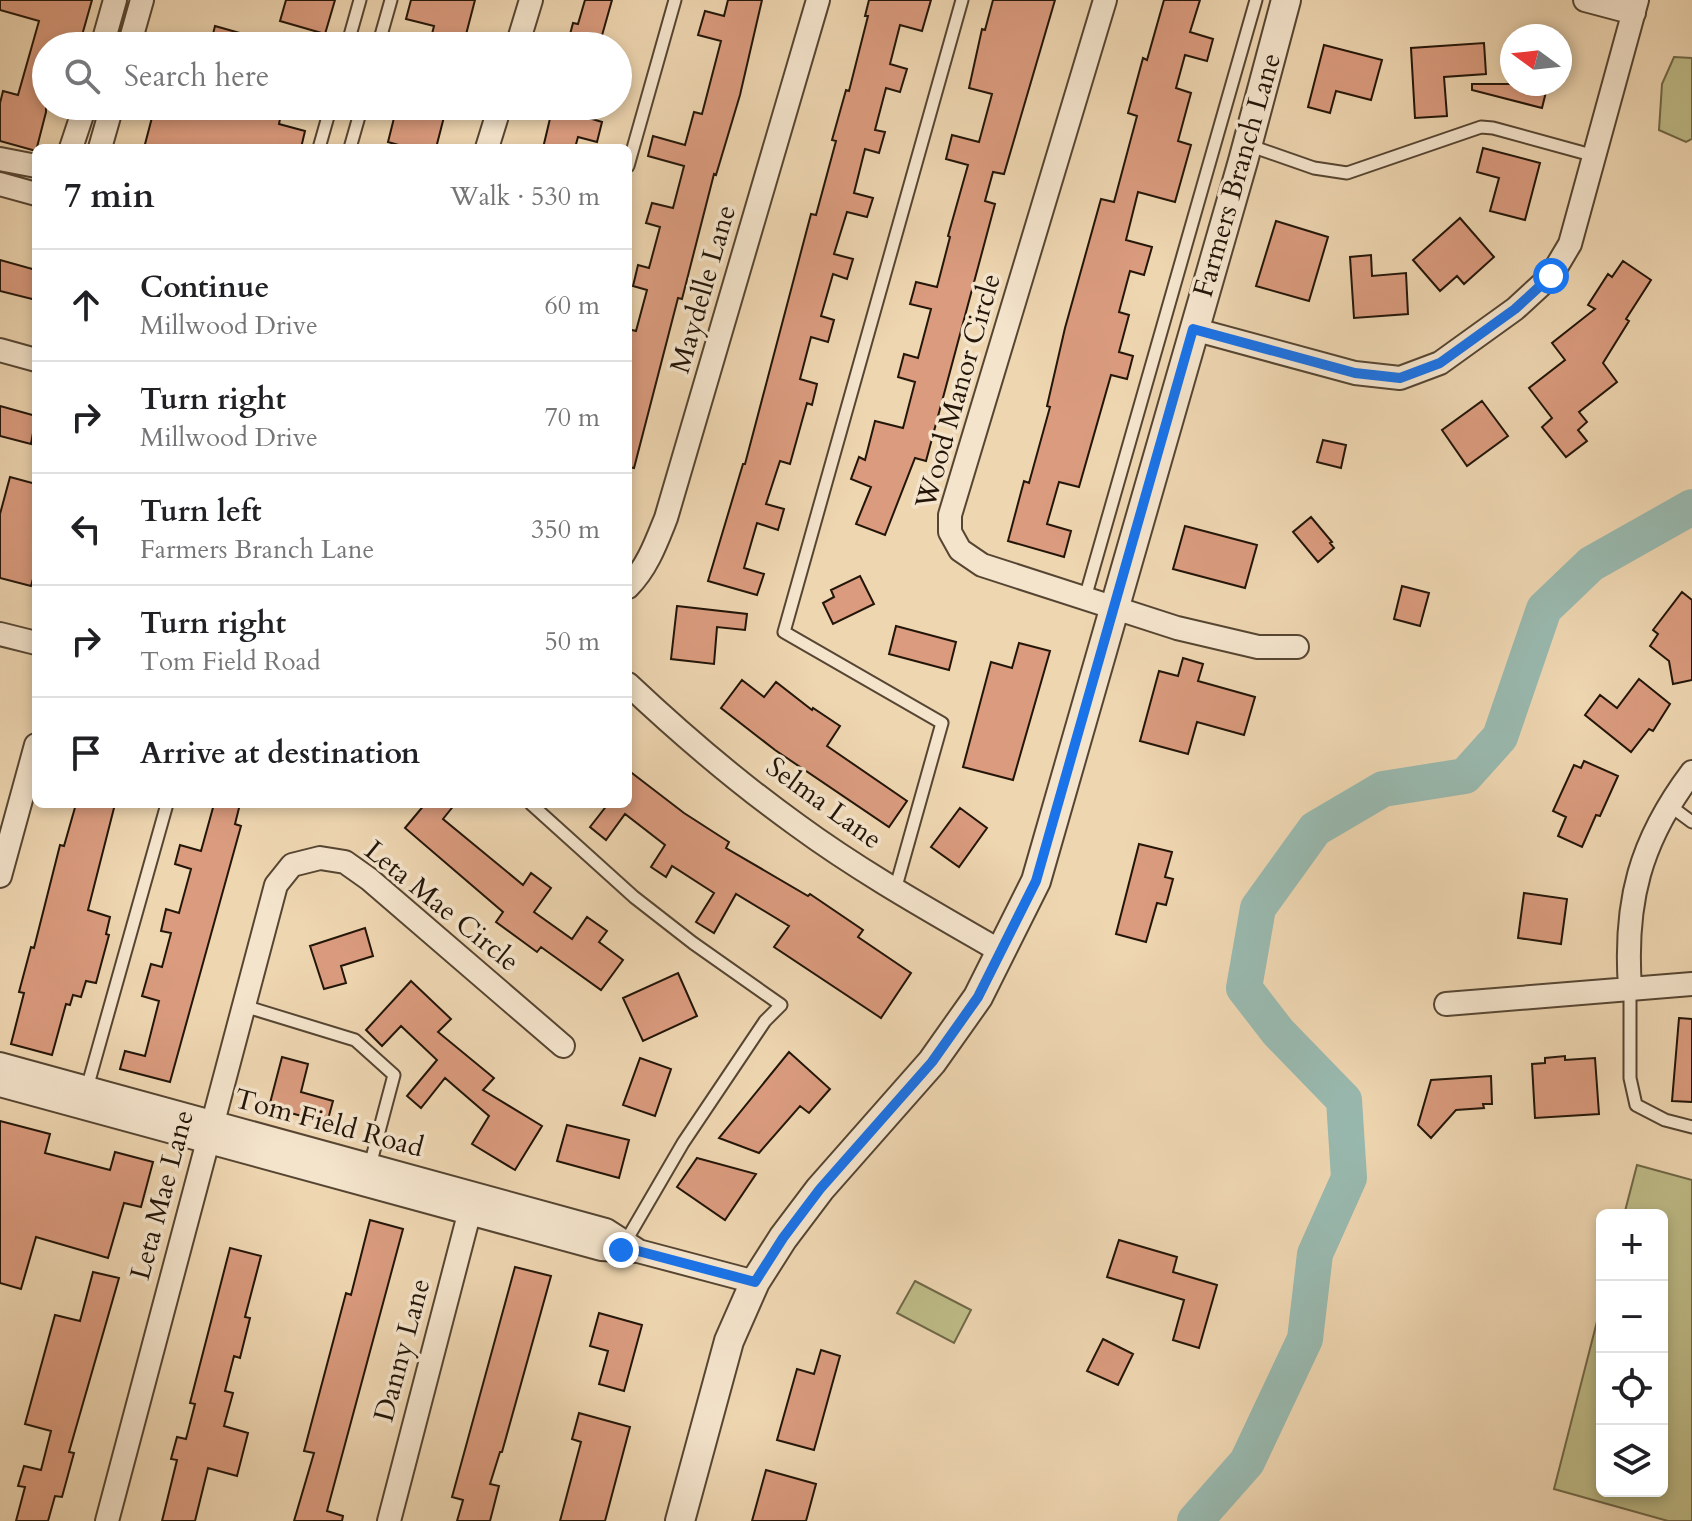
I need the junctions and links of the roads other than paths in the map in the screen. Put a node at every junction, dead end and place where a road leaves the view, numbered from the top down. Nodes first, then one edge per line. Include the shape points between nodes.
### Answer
1 (115, 0) edge
2 (142, 0) edge
3 (360, 0) edge
4 (391, 0) edge
5 (531, 0) edge
6 (675, 0) edge
7 (818, 0) edge
8 (962, 0) edge
9 (1105, 0) edge
10 (1256, 0) edge
11 (1286, 0) edge
12 (1585, 0) edge
13 (1636, 6) edge
14 (106, 32) edge
15 (133, 32) edge
16 (351, 32) edge
17 (382, 32) edge
18 (521, 32) edge
19 (80, 120) edge
20 (108, 120) edge
21 (327, 120) edge
22 (358, 120) edge
23 (496, 120) edge
24 (72, 144) edge
25 (101, 144) edge
26 (320, 144) edge
27 (351, 144) edge
28 (488, 144) edge
29 (1247, 145) junction
30 (632, 152) edge
31 (1595, 156) junction
32 (0, 159) edge
33 (32, 165) edge
34 (0, 184) edge
35 (32, 193) edge
36 (1193, 329) junction
37 (0, 350) edge
38 (32, 359) edge
39 (632, 583) edge
40 (1085, 598) junction
41 (1115, 607) junction
42 (0, 634) edge
43 (32, 642) edge
44 (1297, 647) dead end
45 (632, 688) edge
46 (32, 760) edge
47 (1692, 772) edge
48 (1669, 805) junction
49 (166, 808) edge
50 (535, 808) edge
51 (1692, 822) edge
52 (0, 876) edge
53 (276, 885) joint
54 (895, 890) junction
55 (1000, 951) junction
56 (1692, 984) edge
57 (1630, 988) junction
58 (1446, 1004) dead end
59 (244, 1006) junction
60 (563, 1046) dead end
61 (0, 1064) edge
62 (0, 1085) edge
63 (84, 1098) junction
64 (1692, 1127) edge
65 (210, 1132) junction
66 (367, 1175) junction
67 (472, 1203) junction
68 (628, 1248) junction
69 (755, 1282) junction
70 (107, 1521) edge
71 (389, 1521) edge
72 (680, 1521) edge

1 - 14 street
2 - 15 street
3 - 16 lane
4 - 17 lane
5 - 18 street
6 - 30 lane
7 - 39 street, Maydelle Lane via 666,518
8 - 54 lane via 784,632 942,723
9 - 40 street, Wood Manor Circle via 950,515 950,532 960,550 982,565
10 - 40 lane
11 - 29 street, Farmers Branch Lane
12 - 13 street
13 - 31 street
19 - 24 street
20 - 25 street
21 - 26 lane
22 - 27 lane
23 - 28 street
29 - 31 lane via 1314,168 1347,173 1481,127
29 - 36 street, Farmers Branch Lane
31 - 36 street via 1570,244 1551,276 1440,363 1400,378 1355,373
32 - 33 street
34 - 35 street
36 - 41 street, Farmers Branch Lane
37 - 38 street
40 - 41 street, Wood Manor Circle
41 - 44 street, Wood Manor Circle via 1258,647
41 - 55 street, Farmers Branch Lane via 1036,881
42 - 43 street
45 - 54 street, Selma Lane via 797,825
46 - 52 street
47 - 48 street
48 - 51 lane
48 - 57 street via 1634,888
49 - 63 lane
50 - 68 lane via 634,897 781,1005 683,1143
53 - 59 street, Leta Mae Lane
53 - 60 street, Leta Mae Circle via 292,865 320,858 345,862
54 - 55 street, Selma Lane
55 - 69 street, Farmers Branch Lane via 978,997 932,1062 820,1189
56 - 57 street
57 - 58 street
57 - 64 lane via 1630,1078 1636,1105
59 - 65 street, Leta Mae Lane
59 - 66 lane via 355,1040 394,1075
61 - 63 street, Tom Field Road
62 - 63 street, Tom Field Road
63 - 65 street, Tom Field Road
65 - 66 street, Tom Field Road
65 - 70 street, Leta Mae Lane
66 - 67 street, Tom Field Road
67 - 68 street, Tom Field Road via 601,1249
67 - 71 street, Danny Lane
68 - 69 street, Tom Field Road
69 - 72 street, Farmers Branch Lane via 729,1341

